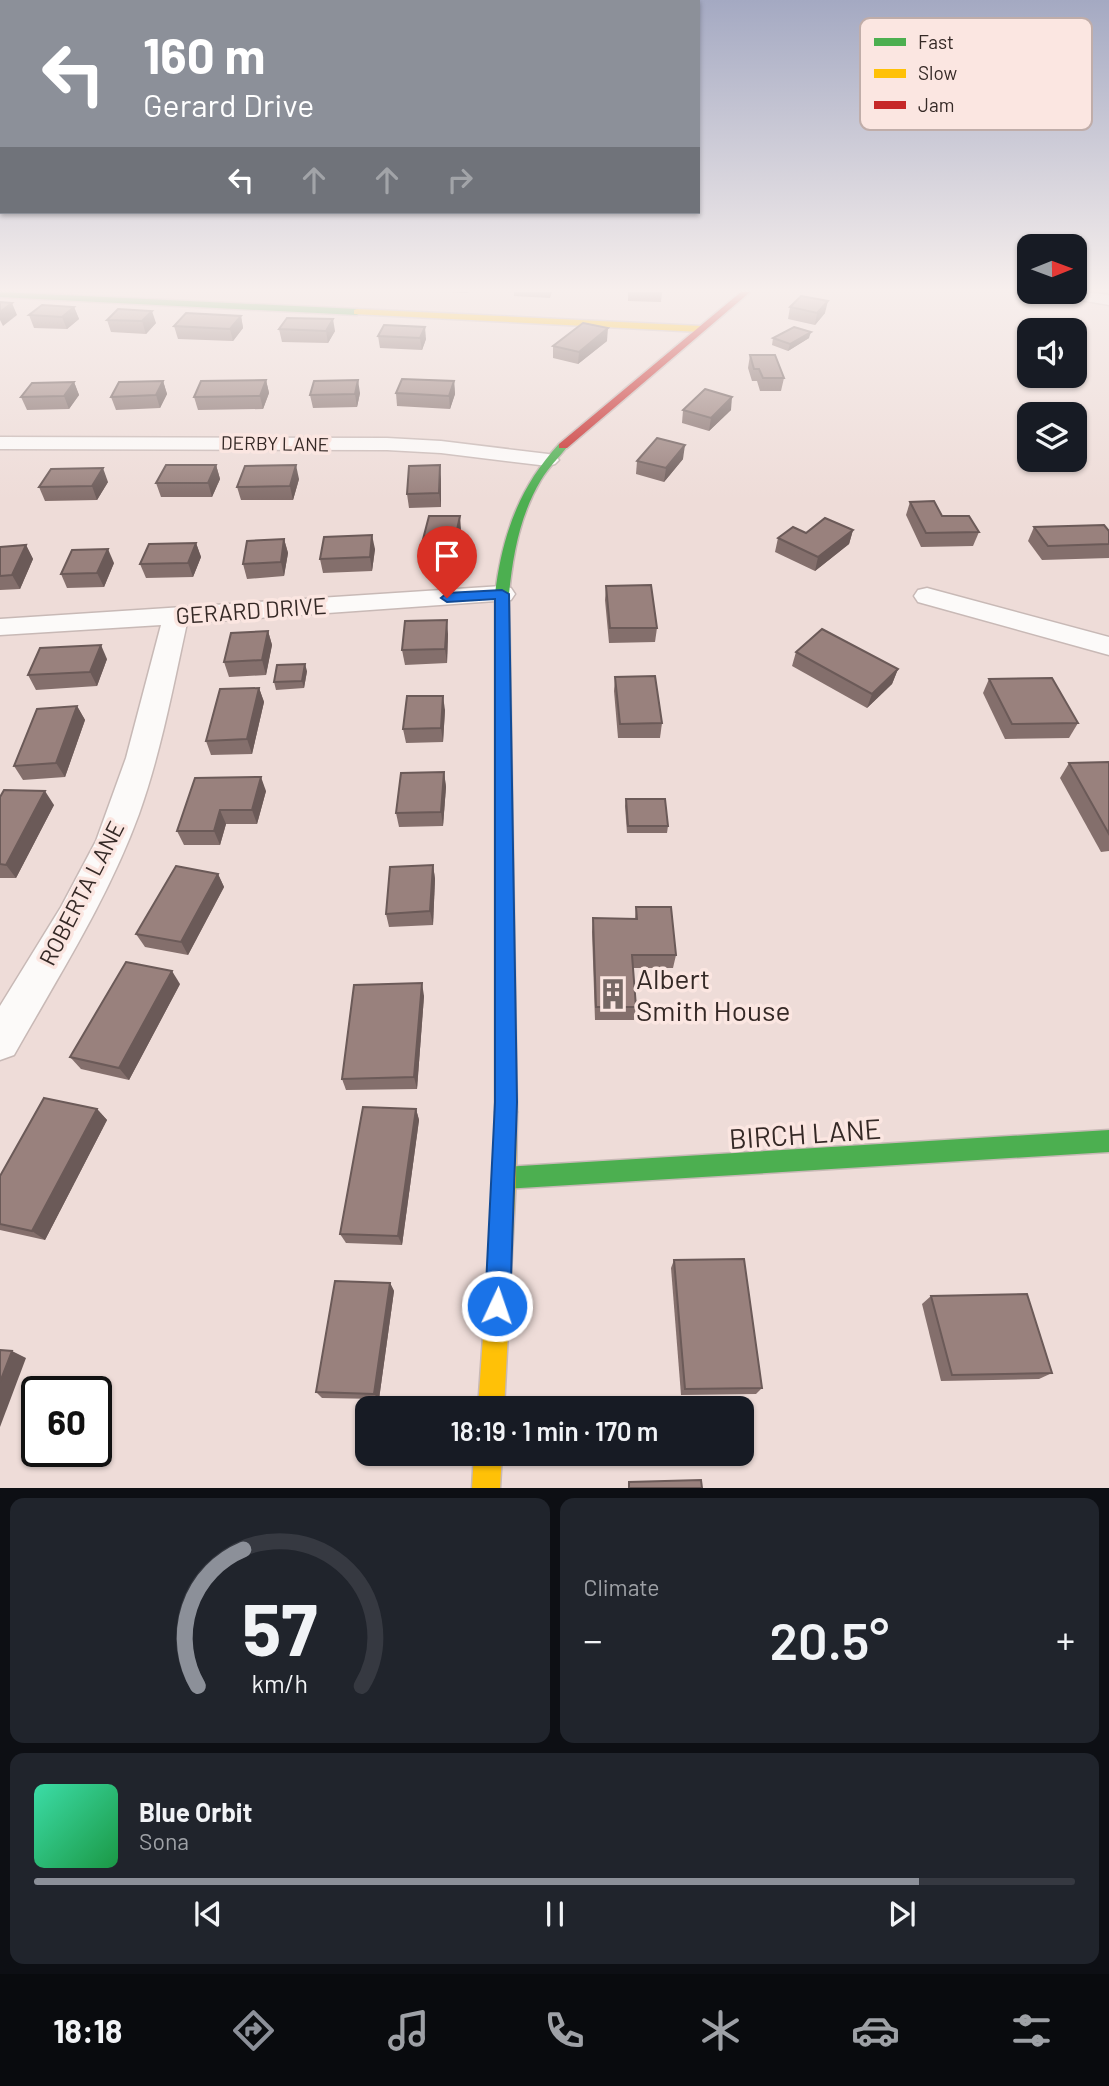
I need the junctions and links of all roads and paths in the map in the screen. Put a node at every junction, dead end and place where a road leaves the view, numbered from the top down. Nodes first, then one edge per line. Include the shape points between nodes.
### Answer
1 (662, 361) edge
2 (0, 443) edge
3 (548, 460) junction
4 (502, 594) junction
5 (927, 596) dead end
6 (176, 615) junction
7 (0, 627) edge
8 (1109, 646) edge
9 (0, 1042) edge
10 (1109, 1141) edge
11 (505, 1178) junction
12 (492, 1396) edge
13 (487, 1466) edge
14 (486, 1488) edge

1 - 3 main road
2 - 3 street, DERBY LANE via 387,444
3 - 4 main road via 514,520 505,553
4 - 6 street, GERARD DRIVE
4 - 11 main road
5 - 8 street
6 - 7 street, GERARD DRIVE
6 - 9 street, ROBERTA LANE via 136,776 112,840
10 - 11 main road, BIRCH LANE
11 - 12 main road
13 - 14 main road

